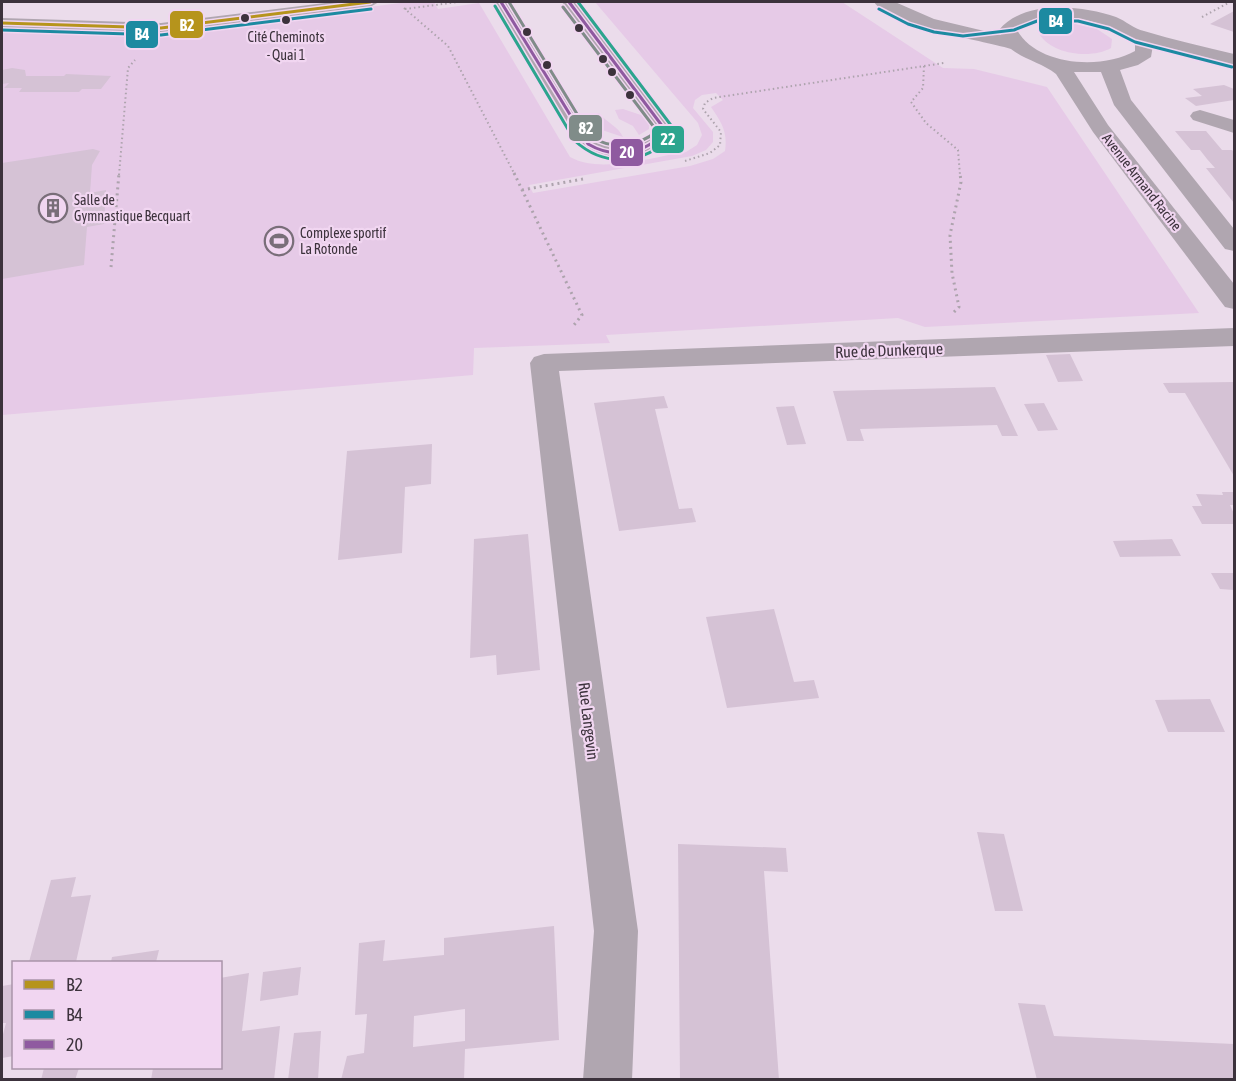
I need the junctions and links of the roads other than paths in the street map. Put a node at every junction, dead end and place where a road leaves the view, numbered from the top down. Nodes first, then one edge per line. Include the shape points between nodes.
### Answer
1 (369, 2) edge
2 (501, 2) edge
3 (569, 2) edge
4 (884, 2) edge
5 (1060, 2) edge
6 (1019, 14) edge
7 (1079, 14) junction
8 (2, 23) edge
9 (963, 29) junction
10 (1137, 35) junction
11 (1016, 45) junction
12 (1136, 60) junction
13 (1234, 61) edge
14 (1053, 62) junction
15 (1109, 67) junction
16 (1200, 116) dead end
17 (1234, 127) edge
18 (1234, 244) edge
19 (1234, 300) edge
20 (1234, 337) edge
21 (544, 363) joint
22 (607, 1080) edge

1 - 8 street via 161,28
2 - 3 lane via 581,137 591,147 626,151 657,143 666,131
4 - 9 street via 936,26
5 - 7 street
6 - 7 street
6 - 9 street
6 - 11 street via 1008,30
7 - 10 street via 1112,22
9 - 11 street
10 - 12 street via 1144,44 1144,53
10 - 13 street
11 - 14 street
12 - 13 street via 1184,64
12 - 15 street
14 - 15 street
14 - 19 street, Avenue Armand Racine via 1064,70 1100,128
15 - 18 street via 1121,101
16 - 17 street
20 - 21 street, Rue de Dunkerque
21 - 22 street, Rue Langevin via 616,931

